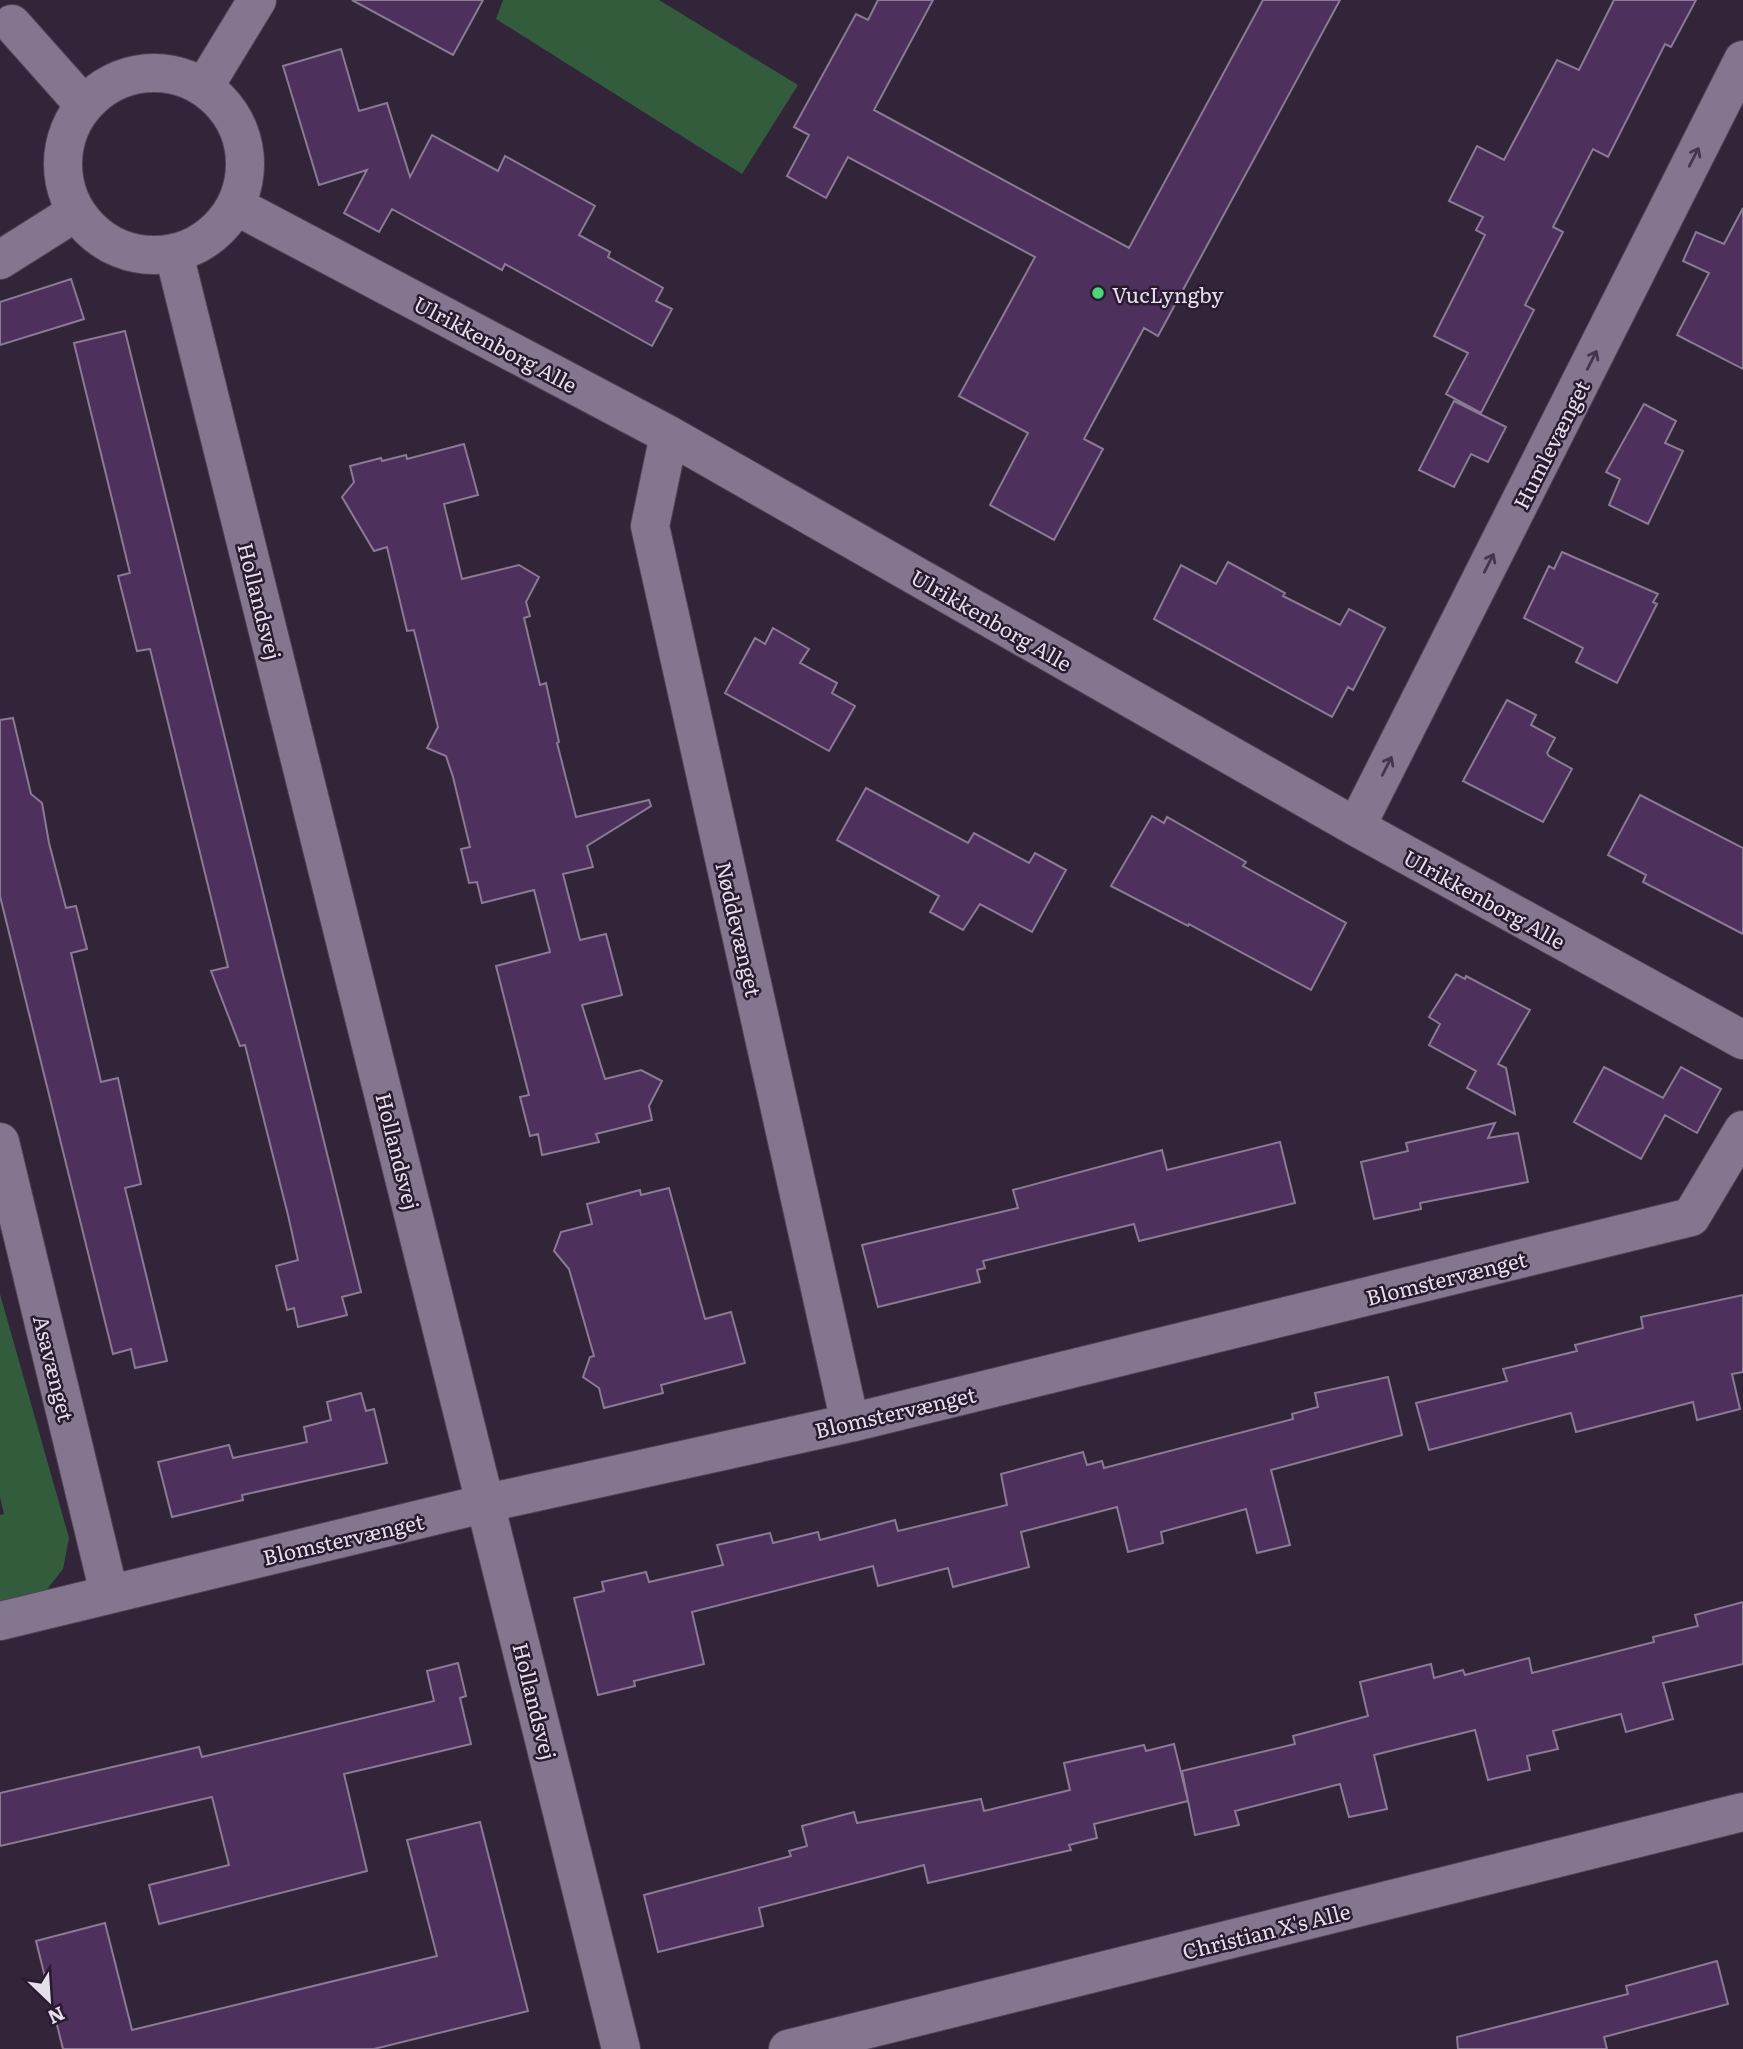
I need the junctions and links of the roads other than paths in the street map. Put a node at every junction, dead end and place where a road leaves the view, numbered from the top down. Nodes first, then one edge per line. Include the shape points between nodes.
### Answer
1 (257, 0) edge
2 (12, 24) dead end
3 (1743, 60) edge
4 (204, 87) junction
5 (85, 105) junction
6 (236, 206) junction
7 (76, 212) junction
8 (174, 254) junction
9 (0, 260) edge
10 (669, 435) junction
11 (1356, 827) junction
12 (1743, 1040) edge
13 (1743, 1130) edge
14 (0, 1142) edge
15 (850, 1423) junction
16 (487, 1503) junction
17 (109, 1593) junction
18 (0, 1621) edge
19 (1743, 1812) edge
20 (621, 2049) edge
21 (788, 2049) edge

1 - 4 street
2 - 5 street
11 -> 3 street, Humlevænget
4 - 5 street via 174,75 141,74 110,84
4 - 6 street via 229,111 243,141 246,174
5 - 7 street via 69,129 63,157 65,186
6 - 8 street via 221,228
6 - 10 street, Ulrikkenborg Alle
7 - 8 street via 102,240 136,254
7 - 9 street
8 - 16 street, Hollandsvej
10 - 11 street, Ulrikkenborg Alle
10 - 15 street, Nøddevænget via 650,526
11 - 12 street, Ulrikkenborg Alle
13 - 15 street, Blomstervænget via 1690,1217
14 - 17 street, Asavænget
15 - 16 street, Blomstervænget
16 - 17 street, Blomstervænget
16 - 20 street, Hollandsvej
17 - 18 street, Blomstervænget
19 - 21 street, Christian X's Alle

